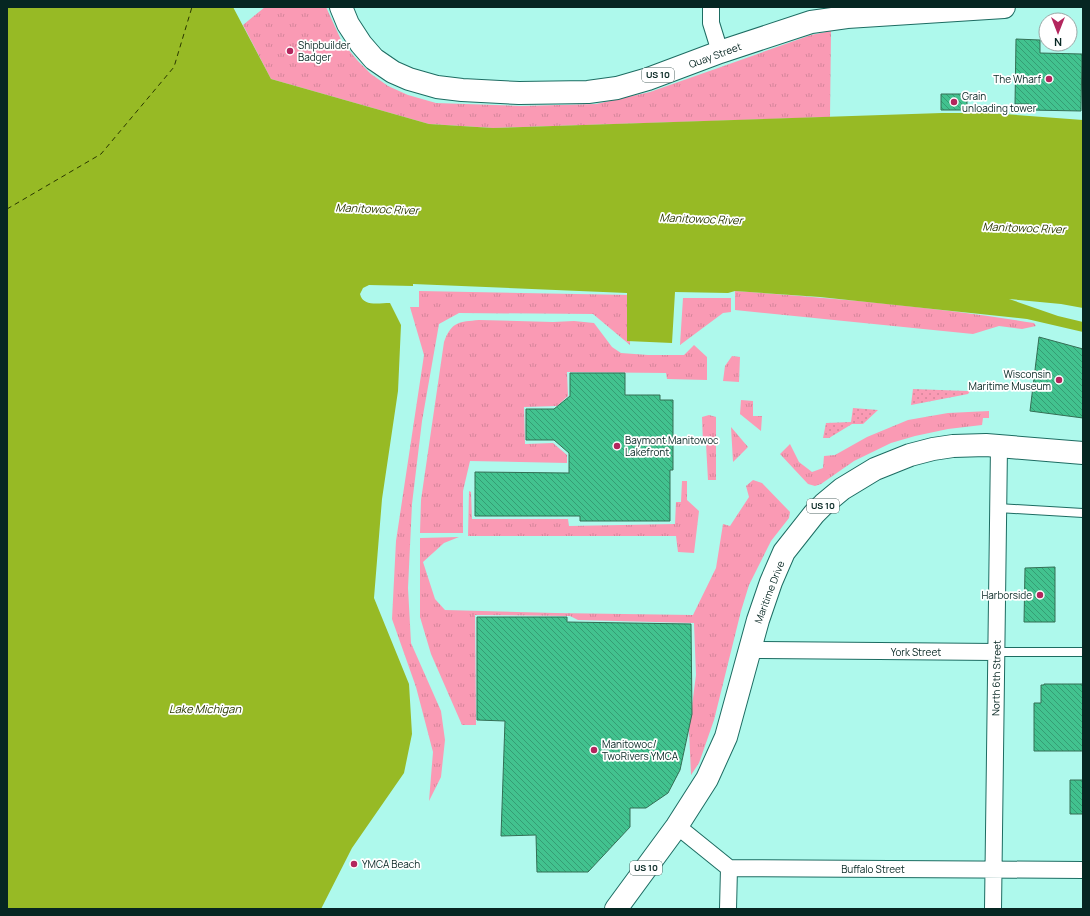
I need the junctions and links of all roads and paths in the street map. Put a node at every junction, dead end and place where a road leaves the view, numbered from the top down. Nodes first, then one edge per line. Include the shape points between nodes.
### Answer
1 (341, 7) edge
2 (711, 7) edge
3 (992, 7) edge
4 (720, 52) junction
5 (999, 446) junction
6 (1083, 453) edge
7 (998, 508) junction
8 (1083, 513) edge
9 (749, 650) junction
10 (996, 652) junction
11 (1083, 652) edge
12 (677, 826) junction
13 (729, 868) junction
14 (993, 869) junction
15 (1083, 870) edge
16 (616, 909) edge
17 (728, 909) edge
18 (993, 909) edge

1 - 4 main road, Quay Street / US 10 via 348,24 374,59 409,79 437,87 462,90 519,93 588,92 617,88
2 - 4 street via 711,23
3 - 4 main road, Quay Street / US 10 via 847,17 811,22
5 - 6 main road, Maritime Drive / US 10
5 - 7 street, North 6th Street
5 - 9 main road, Maritime Drive / US 10 via 953,446 910,455 875,469 833,497 814,514 784,552 771,582
7 - 8 lane
7 - 10 street, North 6th Street
9 - 10 street, York Street
9 - 12 main road, Maritime Drive / US 10 via 726,737 707,779
10 - 11 lane, York Street
10 - 14 street, North 6th Street
12 - 13 street
12 - 16 main road, Maritime Drive / US 10
13 - 14 street, Buffalo Street
13 - 17 street
14 - 15 street, Buffalo Street
14 - 18 street, North 6th Street

